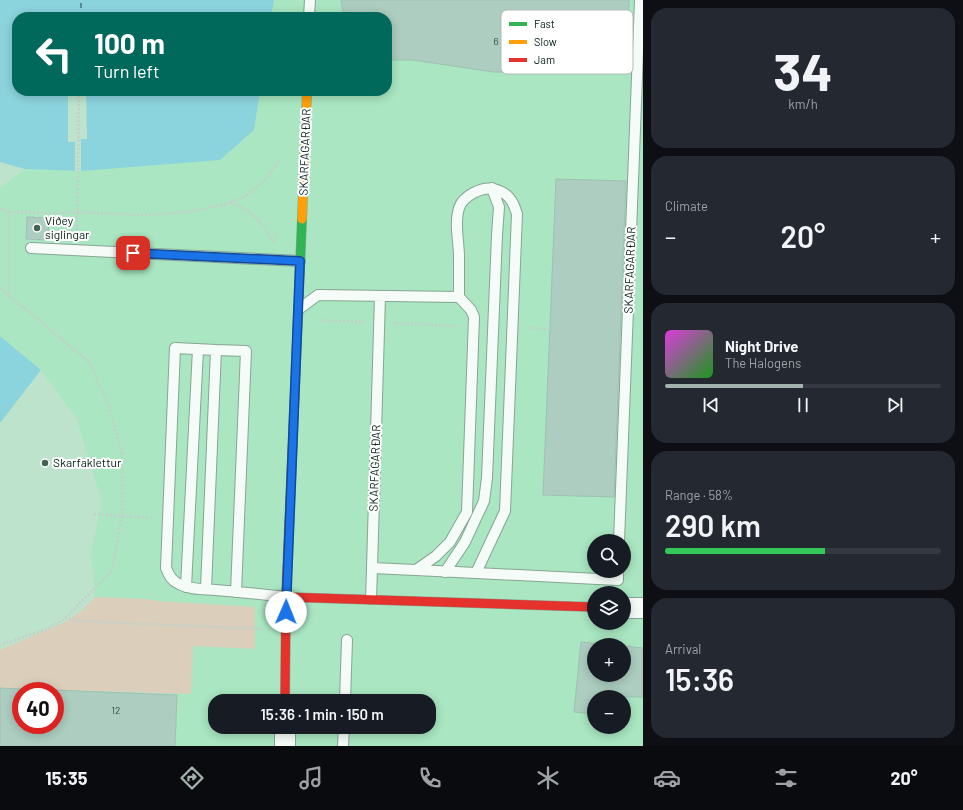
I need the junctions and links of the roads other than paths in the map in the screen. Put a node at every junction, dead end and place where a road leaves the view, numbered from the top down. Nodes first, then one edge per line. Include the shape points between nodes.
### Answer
1 (310, 0) edge
2 (640, 0) edge
3 (309, 12) edge
4 (307, 96) edge
5 (492, 188) junction
6 (31, 248) dead end
7 (300, 261) junction
8 (380, 296) junction
9 (459, 297) junction
10 (299, 309) junction
11 (198, 349) junction
12 (216, 350) junction
13 (619, 534) edge
14 (372, 568) junction
15 (416, 570) junction
16 (445, 572) junction
17 (476, 573) junction
18 (618, 578) edge
19 (186, 587) junction
20 (206, 589) junction
21 (236, 592) junction
22 (286, 597) junction
23 (371, 599) junction
24 (587, 607) edge
25 (631, 608) edge
26 (643, 608) edge
27 (347, 640) dead end
28 (285, 694) edge
29 (345, 694) edge
30 (285, 734) edge
31 (344, 734) edge
32 (285, 746) edge
33 (343, 746) edge

1 - 3 lane
2 - 13 lane, SKARFAGARÐAR
4 - 7 street, SKARFAGARÐAR
5 - 9 lane via 478,190 459,206
5 - 16 lane via 499,207 487,478 484,502 465,542
5 - 17 lane via 504,192 514,201 518,214 505,511
6 - 7 lane
7 - 10 street, SKARFAGARÐAR
8 - 9 lane
8 - 10 lane via 318,295
8 - 14 lane, SKARFAGARÐAR
9 - 15 lane via 474,317 467,512 450,542
10 - 22 street, SKARFAGARÐAR
11 - 12 lane
11 - 19 lane
11 - 19 lane via 175,348 166,568 170,578
12 - 20 lane
12 - 21 lane via 246,351
14 - 15 lane
14 - 23 lane, SKARFAGARÐAR
15 - 16 lane
16 - 17 lane
17 - 18 lane
19 - 20 lane
20 - 21 lane
21 - 22 lane
22 - 23 street
22 - 28 street, SKARFAGARÐAR
23 - 24 street
25 - 26 street
27 - 29 lane
30 - 32 street
31 - 33 lane

